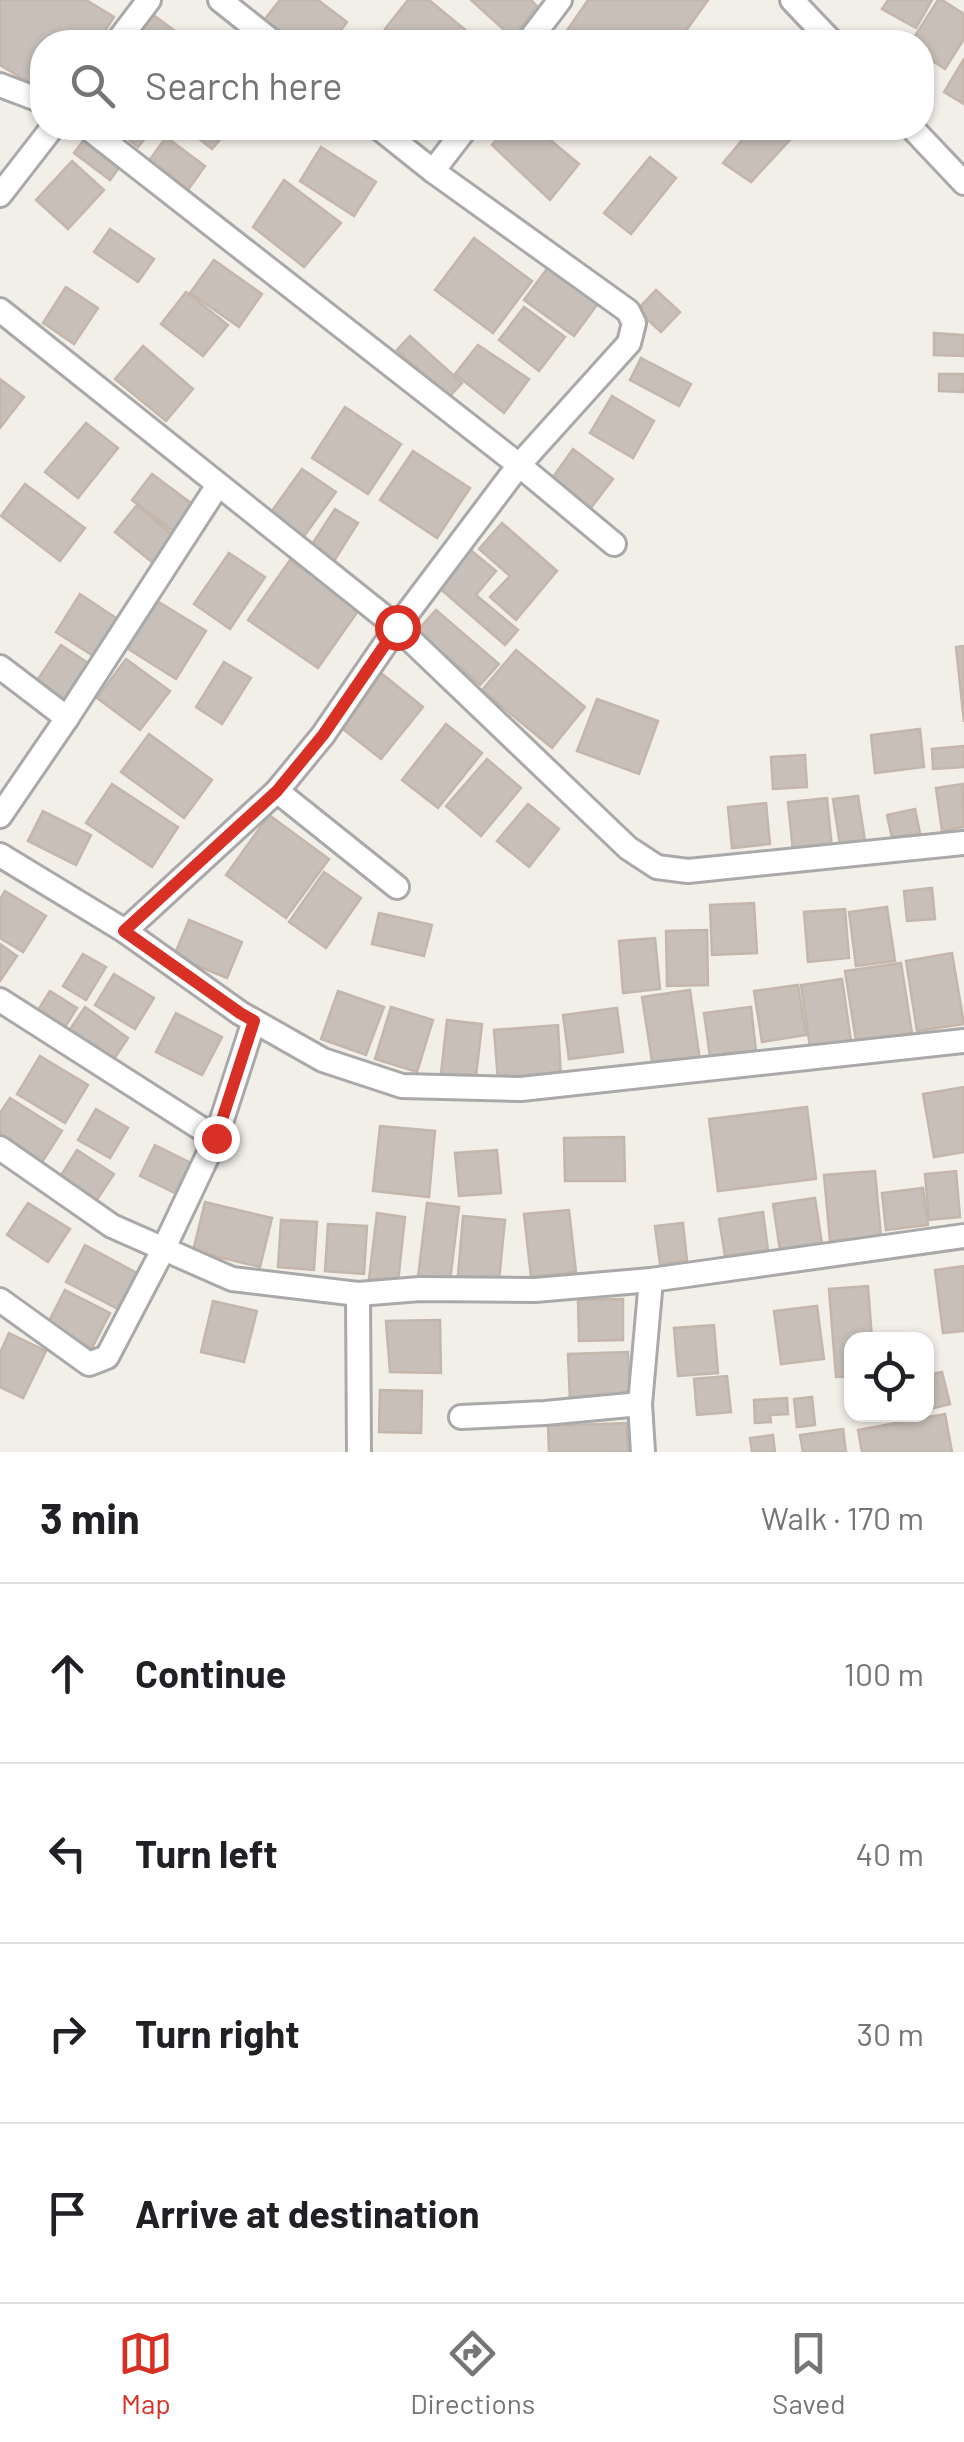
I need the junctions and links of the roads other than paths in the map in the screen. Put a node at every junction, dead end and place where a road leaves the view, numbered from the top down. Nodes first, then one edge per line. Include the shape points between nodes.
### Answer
1 (150, 0) edge
2 (220, 0) edge
3 (560, 0) edge
4 (792, 0) edge
5 (126, 30) edge
6 (258, 30) edge
7 (537, 30) edge
8 (821, 30) edge
9 (0, 84) edge
10 (30, 96) edge
11 (43, 140) edge
12 (103, 140) edge
13 (394, 140) edge
14 (457, 140) edge
15 (924, 140) edge
16 (433, 172) junction
17 (964, 182) edge
18 (0, 195) edge
19 (0, 310) edge
20 (520, 465) junction
21 (218, 485) junction
22 (614, 544) dead end
23 (397, 627) junction
24 (0, 667) edge
25 (67, 718) junction
26 (277, 791) junction
27 (0, 816) edge
28 (964, 843) edge
29 (0, 855) edge
30 (397, 887) dead end
31 (124, 931) junction
32 (0, 1000) edge
33 (254, 1021) junction
34 (964, 1041) edge
35 (216, 1138) junction
36 (0, 1148) edge
37 (964, 1236) edge
38 (163, 1250) junction
39 (650, 1280) junction
40 (358, 1294) junction
41 (0, 1300) edge
42 (640, 1404) junction
43 (461, 1417) dead end
44 (360, 1452) edge
45 (643, 1452) edge

1 - 5 street
2 - 6 street
3 - 7 street
4 - 8 street
9 - 10 street
11 - 18 street
12 - 20 street
13 - 16 street
14 - 16 street
15 - 17 street
16 - 20 street via 628,311 634,323 629,343
19 - 21 street
20 - 22 street
20 - 23 street
21 - 23 street
21 - 25 street
23 - 26 street
23 - 28 street via 628,848 657,866 688,871
24 - 25 street
25 - 27 street
26 - 30 street
26 - 31 street
29 - 31 street
31 - 33 street
32 - 35 street
33 - 34 street via 323,1060 402,1086 521,1089
33 - 35 street
35 - 38 street
36 - 38 street via 112,1226
37 - 39 street
38 - 40 street via 232,1279
38 - 41 street via 106,1357 90,1364
39 - 40 street
39 - 42 street
40 - 44 street
42 - 43 street
42 - 45 street

